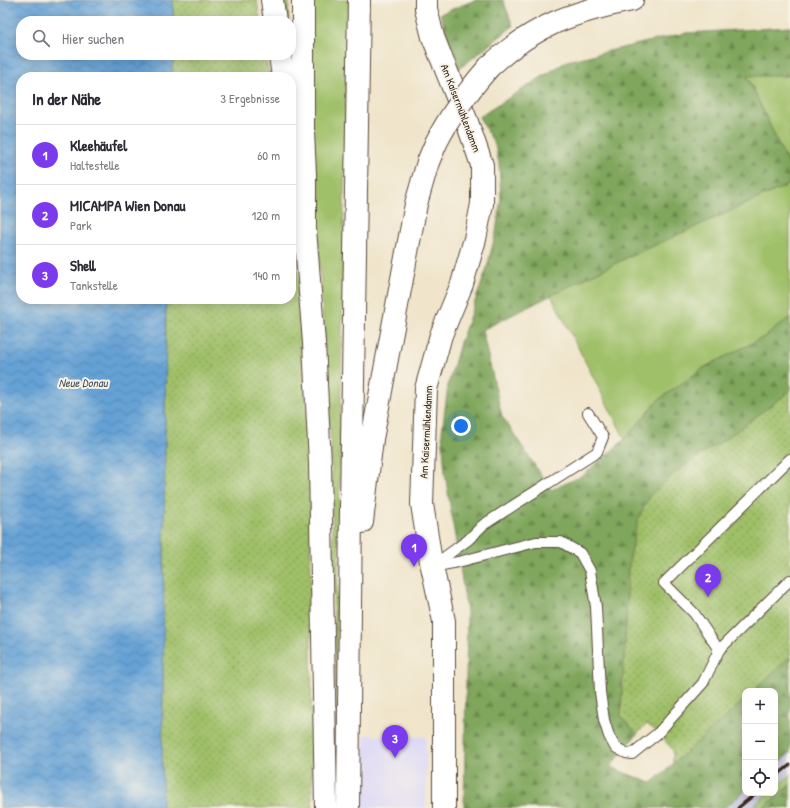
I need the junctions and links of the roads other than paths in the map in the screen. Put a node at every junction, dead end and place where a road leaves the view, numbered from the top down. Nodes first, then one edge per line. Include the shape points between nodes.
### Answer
1 (272, 0) edge
2 (303, 0) edge
3 (359, 0) edge
4 (426, 0) edge
5 (632, 0) edge
6 (274, 16) edge
7 (281, 60) edge
8 (282, 72) edge
9 (296, 179) edge
10 (305, 229) junction
11 (588, 413) dead end
12 (790, 459) edge
13 (432, 566) junction
14 (790, 580) edge
15 (350, 602) junction
16 (719, 650) junction
17 (326, 808) edge
18 (348, 808) edge
19 (444, 808) edge

1 - 6 main road
2 - 10 main road
3 - 15 main road
4 - 13 main road, Am Kaisermühlendamm via 433,37 482,166 482,204 476,239 462,284 441,335 426,389 422,504
5 - 15 main road, bridge via 557,21 524,38 489,67 458,105 436,143 416,204 372,439 365,507
7 - 8 main road
9 - 10 main road
10 - 17 main road via 320,464
11 - 13 lane via 603,437 597,452 483,525 468,540
12 - 16 lane via 664,583 694,613
13 - 16 lane via 536,542 561,542 580,553 590,571 596,607 600,692 604,720 615,747 626,753 632,754 640,749 658,733 703,683
13 - 19 main road, Am Kaisermühlendamm via 444,621
14 - 16 lane
15 - 18 main road

